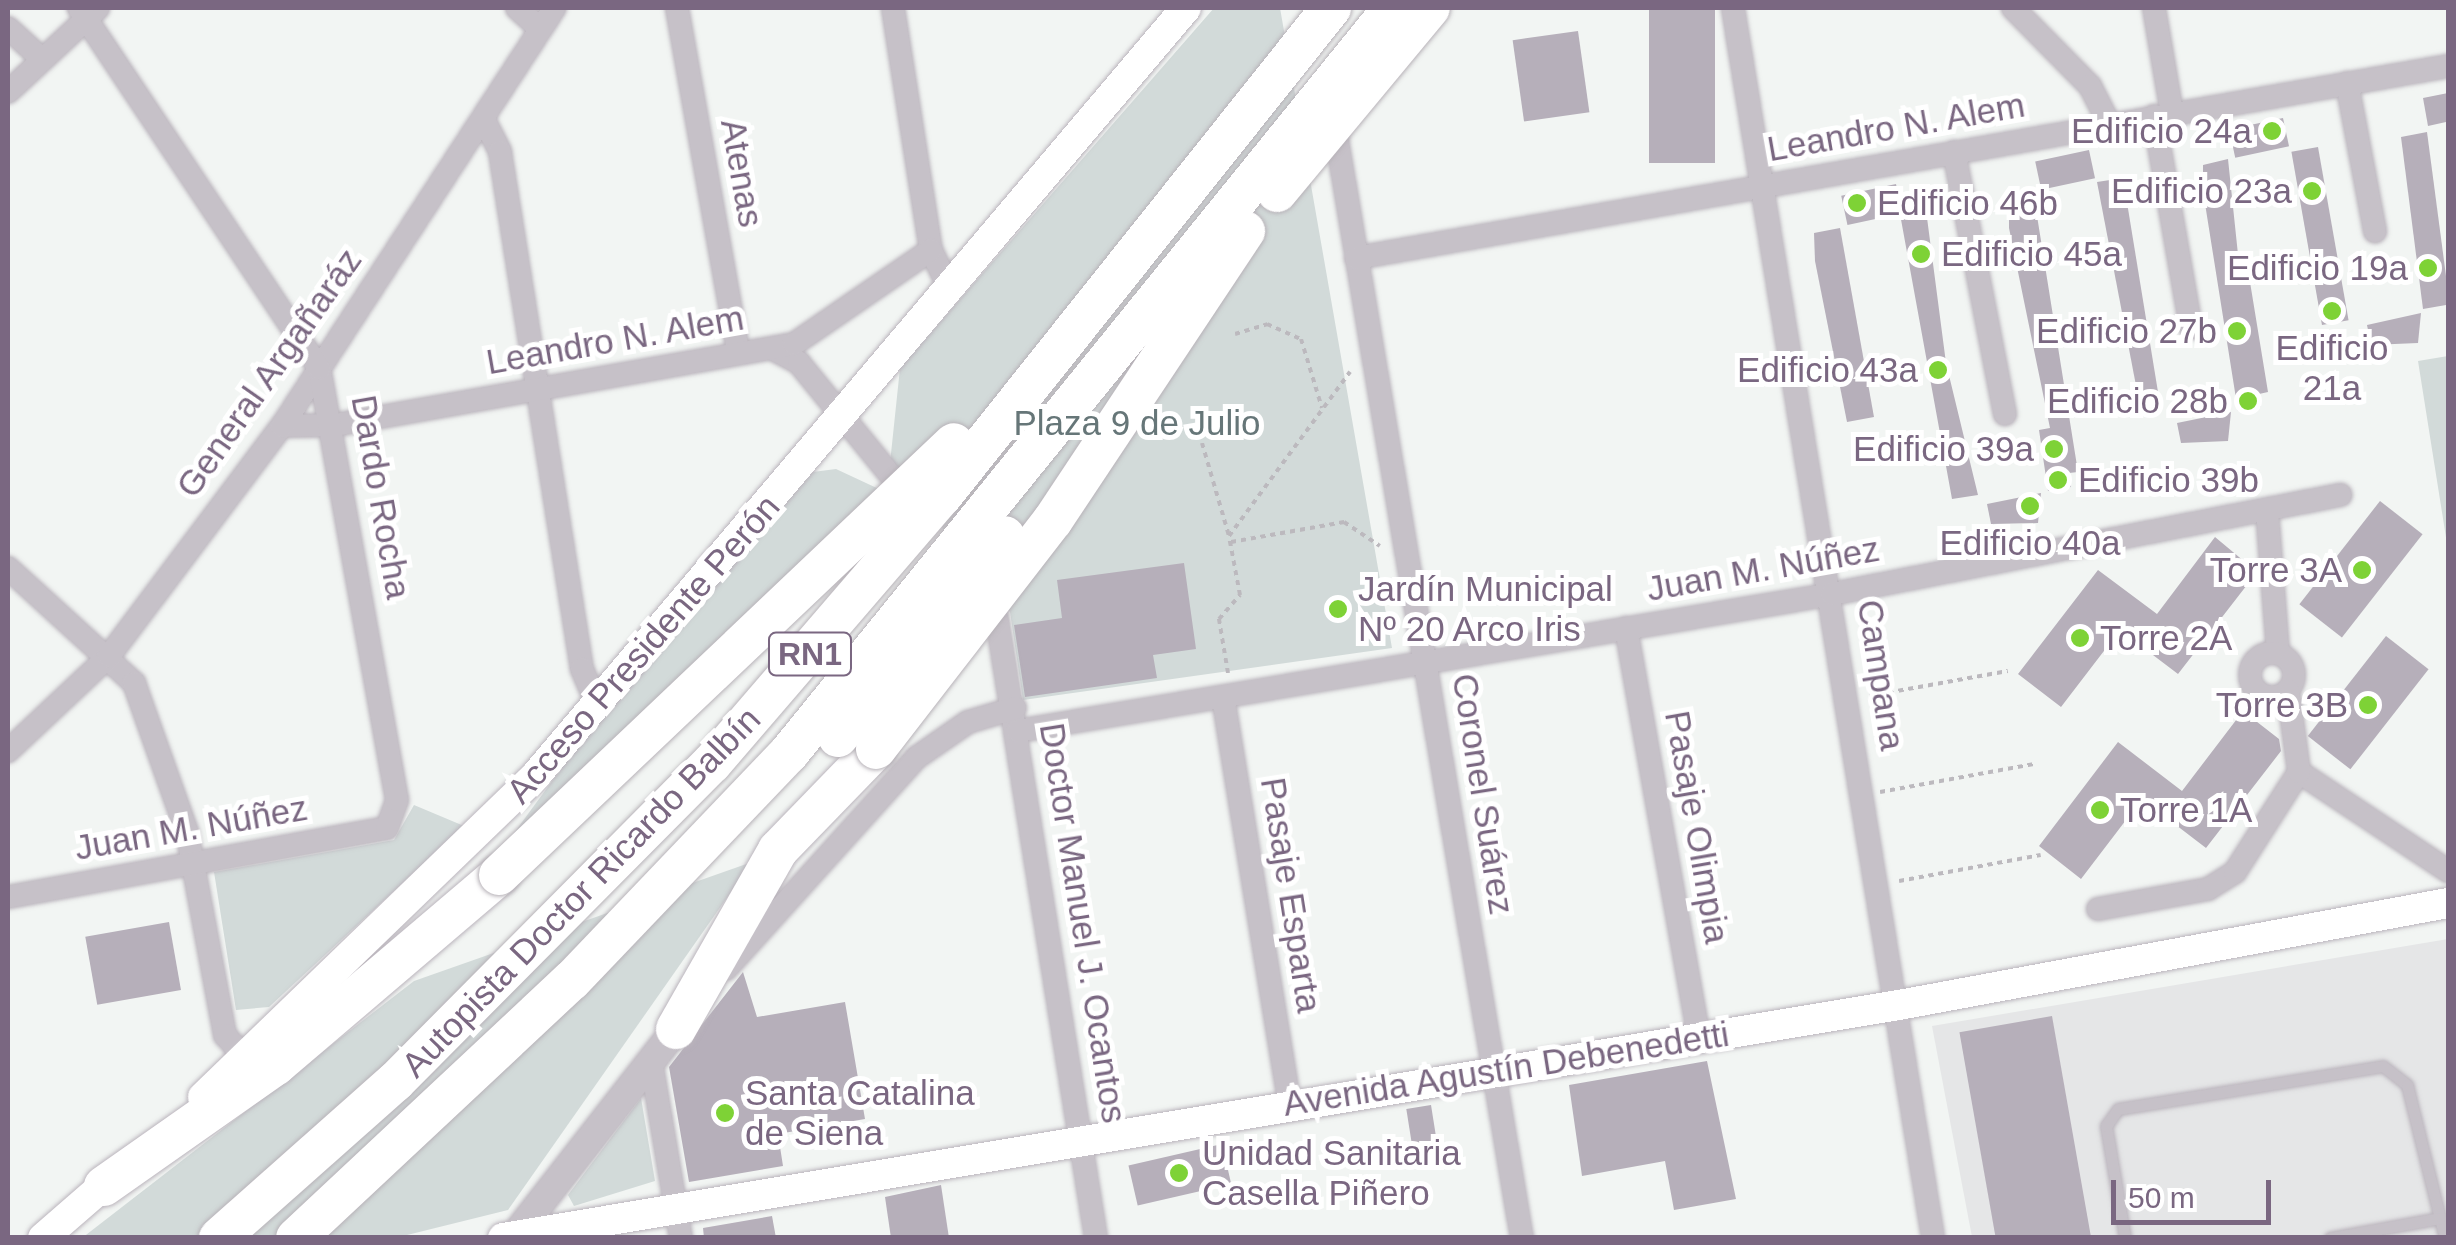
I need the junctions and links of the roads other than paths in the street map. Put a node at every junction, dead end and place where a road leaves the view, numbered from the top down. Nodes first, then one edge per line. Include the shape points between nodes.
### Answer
1 (517, 8) edge
2 (554, 8) edge
3 (678, 8) edge
4 (893, 8) edge
5 (1186, 8) edge
6 (1316, 8) edge
7 (1331, 8) edge
8 (1393, 8) edge
9 (1430, 8) edge
10 (1733, 8) edge
11 (2013, 8) edge
12 (2154, 8) edge
13 (88, 11) edge
14 (8, 28) edge
15 (540, 29) junction
16 (42, 59) junction
17 (2448, 66) edge
18 (2347, 83) junction
19 (8, 92) edge
20 (2163, 115) junction
21 (482, 118) junction
22 (2110, 125) junction
23 (1954, 152) junction
24 (1762, 186) junction
25 (1245, 231) junction
26 (2376, 231) dead end
27 (931, 250) junction
28 (1356, 258) junction
29 (1126, 262) junction
30 (949, 288) junction
31 (2191, 328) dead end
32 (773, 349) junction
33 (738, 350) junction
34 (319, 368) junction
35 (536, 390) junction
36 (2005, 414) dead end
37 (845, 420) junction
38 (335, 425) junction
39 (282, 426) junction
40 (897, 483) dead end
41 (2340, 495) dead end
42 (2267, 510) junction
43 (8, 568) edge
44 (1832, 594) junction
45 (997, 619) dead end
46 (1626, 628) junction
47 (2278, 653) junction
48 (109, 656) junction
49 (1425, 661) junction
50 (2288, 691) junction
51 (1227, 696) junction
52 (598, 705) junction
53 (1017, 719) junction
54 (8, 751) edge
55 (2299, 772) junction
56 (386, 828) joint
57 (193, 862) junction
58 (2448, 871) edge
59 (8, 897) edge
60 (2448, 904) edge
61 (2098, 909) dead end
62 (1900, 1005) junction
63 (676, 1030) junction
64 (1699, 1038) junction
65 (246, 1060) junction
66 (652, 1068) junction
67 (1493, 1071) junction
68 (1290, 1105) junction
69 (1080, 1141) junction
70 (104, 1186) junction
71 (2440, 1218) junction
72 (678, 1224) edge
73 (511, 1237) edge
74 (43, 1238) edge
75 (220, 1238) edge
76 (296, 1238) edge
77 (336, 1238) edge
78 (1096, 1238) edge
79 (1522, 1238) edge
80 (1933, 1238) edge
81 (2124, 1238) edge
82 (2330, 1238) edge
83 (2445, 1238) edge

1 - 15 street
2 - 15 street, General Argañaráz
3 - 33 street, Atenas
4 - 27 street
5 - 30 main road, Acceso Presidente Perón
6 - 28 street, Coronel Suárez
7 - 29 highway, Autopista Doctor Ricardo Balbín / RN1, bridge
8 - 76 highway, Autopista Doctor Ricardo Balbín / RN1, bridge via 788,753 586,966
9 - 25 highway, bridge
10 - 24 street, Campana
11 - 22 street via 2090,86
12 - 20 street
13 - 16 street
13 - 34 street, Dardo Rocha
14 - 16 street
15 - 21 street, General Argañaráz
16 - 19 street
17 - 18 street, Leandro N. Alem
18 - 20 street, Leandro N. Alem
18 - 26 street
20 - 22 street, Leandro N. Alem
20 - 31 street
21 - 34 street, General Argañaráz
21 - 35 street via 500,152
22 - 23 street, Leandro N. Alem
23 - 24 street, Leandro N. Alem
23 - 36 street
24 - 28 street, Leandro N. Alem
24 - 44 street, Campana
25 - 63 highway, bridge via 1054,520 876,748 778,850
25 - 77 highway, bridge via 801,779 544,1044
27 - 30 street
27 - 32 street, Leandro N. Alem via 813,337
28 - 49 street, Coronel Suárez
29 - 70 highway, bridge via 874,527 499,875 276,1065
29 - 75 highway, Autopista Doctor Ricardo Balbín / RN1, bridge via 841,618 712,763 395,1082
30 - 37 main road, Acceso Presidente Perón
32 - 33 street, Leandro N. Alem
32 - 37 street via 799,363
33 - 35 street, Leandro N. Alem
34 - 38 street, Dardo Rocha
34 - 39 street, General Argañaráz
35 - 38 street, Leandro N. Alem
35 - 52 street via 582,670
37 - 40 street
37 - 52 main road, Acceso Presidente Perón
38 - 39 street, Leandro N. Alem
38 - 56 street, Dardo Rocha via 398,800
39 - 48 street, General Argañaráz
41 - 42 street, Juan M. Núñez
42 - 44 street, Juan M. Núñez
42 - 47 street
43 - 48 street
44 - 46 street, Juan M. Núñez
44 - 62 street, Campana
45 - 53 street, Doctor Manuel J. Ocantos
46 - 49 street, Juan M. Núñez
46 - 64 street, Pasaje Olimpia
47 - 50 street via 2292,666
47 - 50 street via 2256,658 2250,680 2264,696
48 - 54 street, General Argañaráz
48 - 57 street via 143,703
49 - 51 street, Juan M. Núñez
49 - 67 street, Coronel Suárez
50 - 55 street
51 - 53 street, Juan M. Núñez
51 - 68 street, Pasaje Esparta
52 - 65 main road, Acceso Presidente Perón
53 - 63 street, Juan M. Núñez via 958,728 916,758
53 - 69 street, Doctor Manuel J. Ocantos
55 - 58 street
55 - 61 street via 2223,884
56 - 57 street, Juan M. Núñez
57 - 59 street, Juan M. Núñez
57 - 65 street via 225,1036
60 - 62 main road, Avenida Agustín Debenedetti
62 - 64 main road, Avenida Agustín Debenedetti
62 - 80 street, Campana
63 - 66 street
64 - 67 main road, Avenida Agustín Debenedetti
65 - 70 main road, Acceso Presidente Perón
66 - 72 street
66 - 73 street
67 - 68 main road, Avenida Agustín Debenedetti
67 - 79 street, Coronel Suárez
68 - 69 main road, Avenida Agustín Debenedetti
69 - 72 main road, Avenida Agustín Debenedetti
69 - 78 street, Doctor Manuel J. Ocantos
70 - 74 main road, Acceso Presidente Perón
71 - 81 lane via 2406,1085 2383,1066 2118,1109 2106,1126
71 - 82 lane
71 - 83 lane
72 - 73 main road, Avenida Agustín Debenedetti

